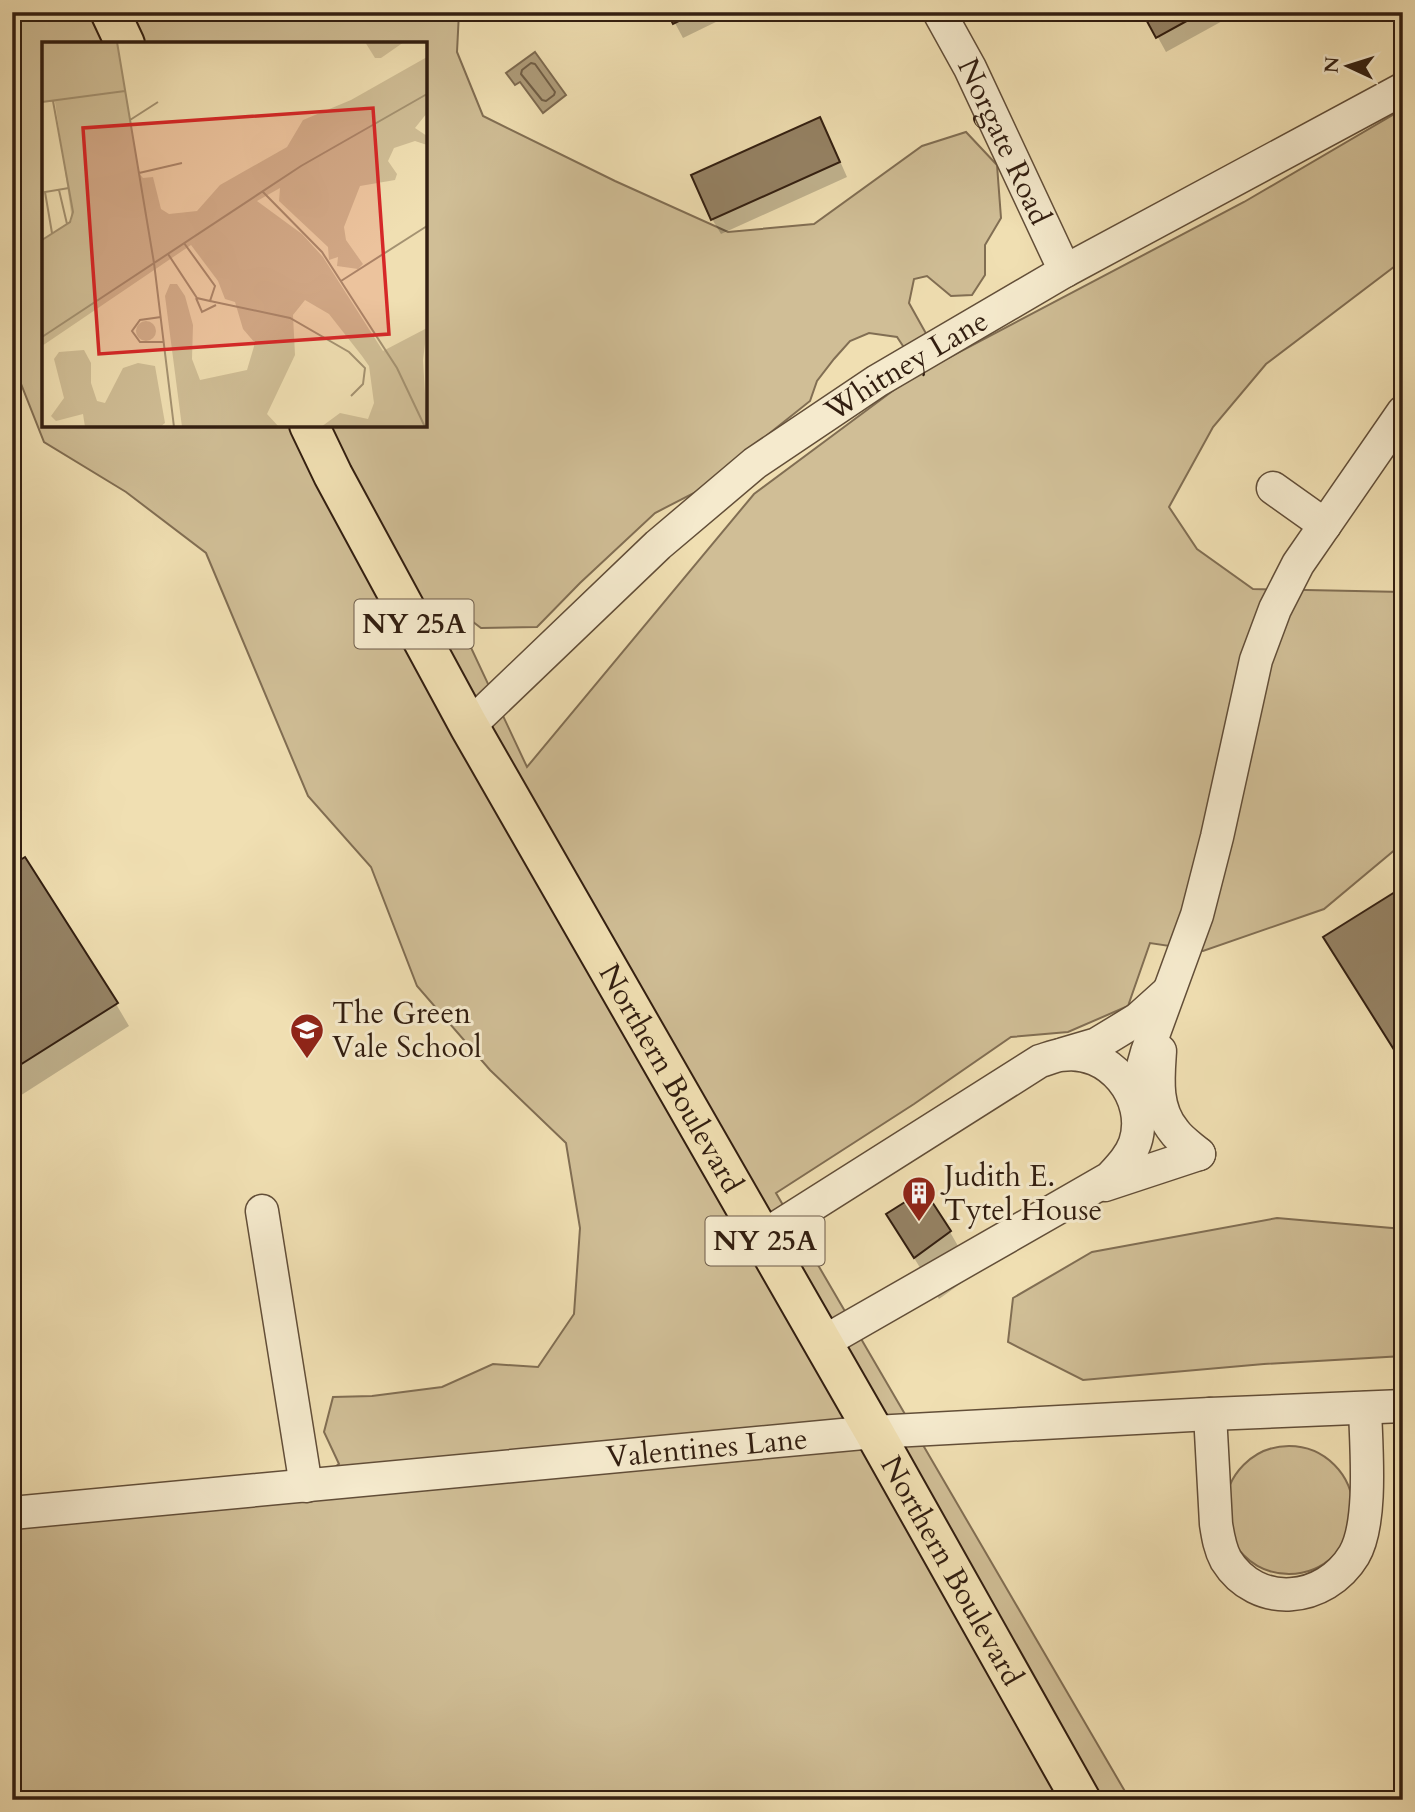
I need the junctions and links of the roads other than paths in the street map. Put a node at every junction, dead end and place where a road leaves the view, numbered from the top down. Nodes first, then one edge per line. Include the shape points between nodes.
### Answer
1 (110, 12) edge
2 (939, 12) edge
3 (124, 42) edge
4 (1403, 89) edge
5 (1065, 271) junction
6 (1403, 412) edge
7 (310, 427) edge
8 (1273, 488) dead end
9 (1325, 525) junction
10 (469, 726) junction
11 (1169, 991) junction
12 (1062, 1054) junction
13 (1134, 1098) junction
14 (1090, 1190) junction
15 (262, 1211) dead end
16 (762, 1237) junction
17 (822, 1343) junction
18 (1403, 1406) edge
19 (1365, 1408) junction
20 (1210, 1414) junction
21 (874, 1432) junction
22 (306, 1486) junction
23 (12, 1513) edge
24 (1081, 1800) edge

1 - 3 main road
2 - 5 street, Norgate Road
4 - 5 street, Whitney Lane
5 - 10 street, Whitney Lane via 877,381 755,463 658,545
6 - 9 street
7 - 10 main road, Northern Boulevard / NY 25A
8 - 9 street
9 - 11 street via 1275,609 1256,660 1197,915
10 - 16 main road, Northern Boulevard / NY 25A
11 - 12 street via 1138,1019 1097,1044
11 - 13 street
11 - 14 street via 1158,1088 1163,1115 1199,1154
12 - 13 street via 1085,1055 1106,1064 1123,1079
12 - 16 street via 1040,1061
13 - 14 street via 1139,1120 1135,1142 1110,1178
14 - 17 street
15 - 22 street
16 - 17 main road, Northern Boulevard / NY 25A
17 - 21 main road, Northern Boulevard / NY 25A
18 - 19 street, Valentines Lane
19 - 20 street, Valentines Lane
19 - 20 street via 1367,1474 1363,1532 1355,1554 1323,1587 1287,1595 1252,1585 1226,1560 1216,1524
20 - 21 street, Valentines Lane
21 - 22 street, Valentines Lane
21 - 24 main road, Northern Boulevard / NY 25A
22 - 23 street, Valentines Lane

